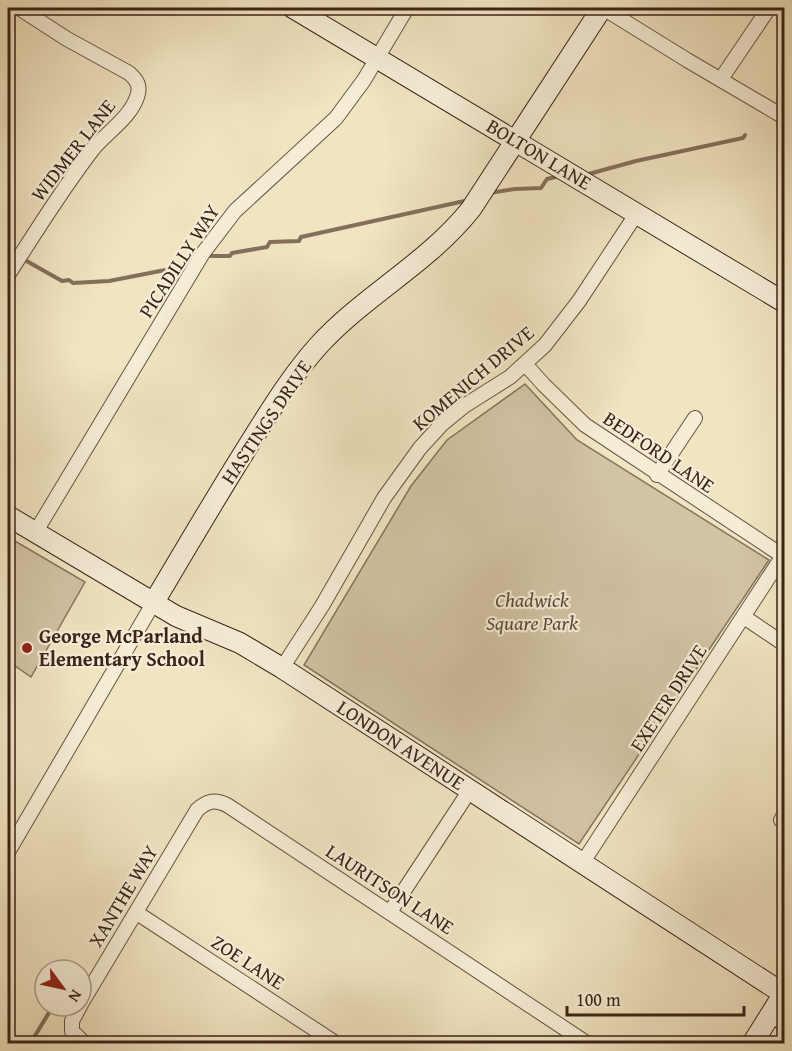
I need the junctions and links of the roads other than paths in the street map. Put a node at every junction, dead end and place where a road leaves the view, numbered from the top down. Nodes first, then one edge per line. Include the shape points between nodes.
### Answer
1 (19, 8) edge
2 (293, 8) edge
3 (407, 8) edge
4 (603, 8) edge
5 (769, 8) edge
6 (376, 57) junction
7 (721, 79) junction
8 (784, 117) edge
9 (516, 140) junction
10 (637, 213) junction
11 (8, 275) edge
12 (784, 302) edge
13 (525, 364) junction
14 (695, 418) dead end
15 (657, 475) junction
16 (8, 516) edge
17 (35, 532) junction
18 (784, 555) edge
19 (154, 602) junction
20 (744, 617) junction
21 (784, 644) edge
22 (282, 668) junction
23 (470, 790) junction
24 (180, 839) joint
25 (8, 852) edge
26 (583, 862) junction
27 (390, 912) junction
28 (137, 913) junction
29 (93, 984) edge
30 (784, 994) edge
31 (74, 1018) edge
32 (776, 1023) edge
33 (85, 1044) edge
34 (337, 1044) edge
35 (588, 1044) edge
36 (752, 1044) edge

1 - 11 street, WIDMER LANE via 136,79 137,97 75,172
2 - 6 street, BOLTON LANE
3 - 6 street, PICADILLY WAY
4 - 7 street
4 - 9 street, HASTINGS DRIVE
5 - 7 street
6 - 9 street, BOLTON LANE
6 - 17 street, PICADILLY WAY via 336,118 235,211 203,253
7 - 8 street
9 - 10 street, BOLTON LANE
9 - 19 street, HASTINGS DRIVE via 457,225 430,253 338,325 282,391
10 - 12 street, BOLTON LANE
10 - 13 street, KOMENICH DRIVE via 579,302
13 - 15 street, BEDFORD LANE via 585,425
13 - 22 street, KOMENICH DRIVE via 464,406 420,448 384,498
14 - 15 street
15 - 18 street, BEDFORD LANE
16 - 17 street, LONDON AVENUE
17 - 19 street, LONDON AVENUE
18 - 20 street, EXETER DRIVE
19 - 22 street, LONDON AVENUE
19 - 25 street, HASTINGS DRIVE
20 - 21 street
20 - 26 street, EXETER DRIVE
22 - 23 street, LONDON AVENUE
23 - 26 street, LONDON AVENUE
23 - 27 street
24 - 27 street, LAURITSON LANE via 196,810 205,803 219,802
24 - 28 street, XANTHE WAY
26 - 30 street, LONDON AVENUE
27 - 35 street, LAURITSON LANE
28 - 29 street, XANTHE WAY
28 - 34 street, ZOE LANE
30 - 32 street
31 - 33 street, XANTHE WAY via 72,1031
32 - 36 street

